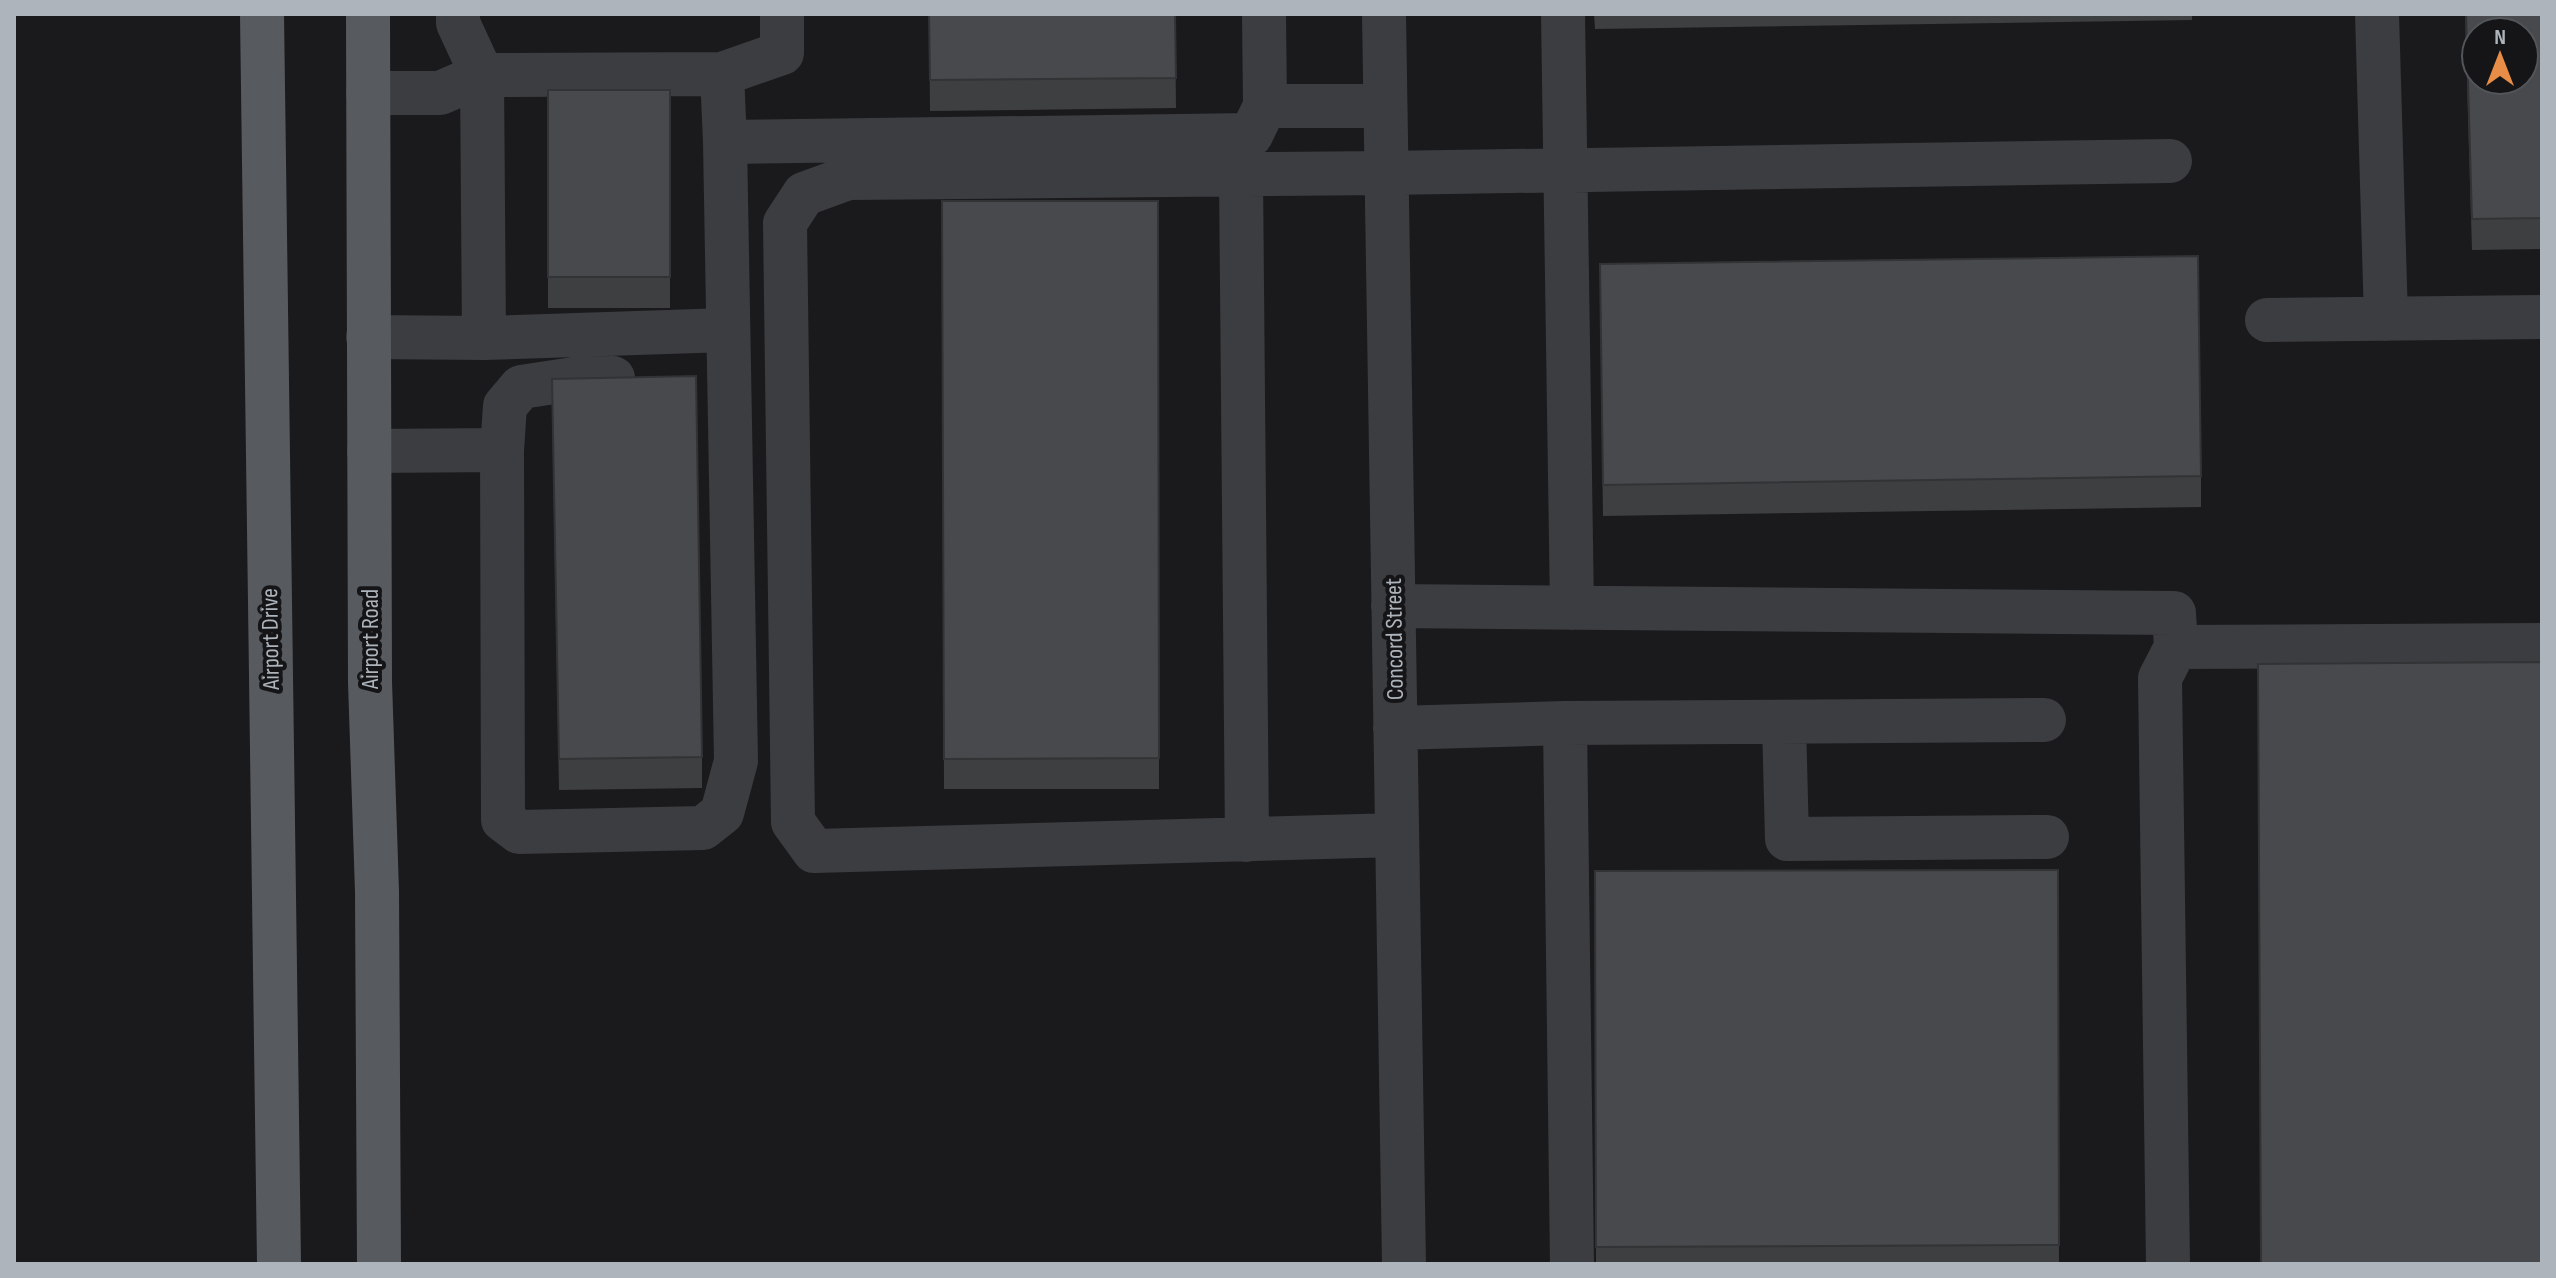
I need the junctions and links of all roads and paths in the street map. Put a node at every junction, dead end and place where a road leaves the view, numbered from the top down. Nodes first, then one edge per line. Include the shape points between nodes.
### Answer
1 (262, 14) edge
2 (368, 14) edge
3 (458, 14) edge
4 (782, 14) edge
5 (1264, 14) edge
6 (1384, 14) edge
7 (1563, 14) edge
8 (2377, 14) edge
9 (722, 74) junction
10 (482, 75) junction
11 (368, 93) junction
12 (1265, 106) junction
13 (1385, 106) junction
14 (725, 142) junction
15 (2170, 161) dead end
16 (1566, 171) junction
17 (1386, 173) junction
18 (1241, 175) junction
19 (2542, 317) edge
20 (2386, 319) junction
21 (2267, 320) dead end
22 (728, 330) junction
23 (368, 337) junction
24 (484, 338) junction
25 (729, 377) junction
26 (502, 450) junction
27 (369, 451) junction
28 (1393, 606) junction
29 (1572, 608) junction
30 (2542, 645) edge
31 (2176, 647) junction
32 (2044, 720) dead end
33 (1784, 722) junction
34 (1565, 723) junction
35 (1395, 728) junction
36 (1397, 835) junction
37 (2047, 837) dead end
38 (1247, 840) junction
39 (279, 1264) edge
40 (379, 1264) edge
41 (1404, 1264) edge
42 (1572, 1264) edge
43 (2168, 1264) edge

1 - 39 main road, Airport Drive
2 - 11 main road, Airport Road
3 - 10 street
4 - 9 street via 782,53
5 - 12 street
6 - 13 street, Concord Street
7 - 16 street
8 - 20 street
9 - 10 street
9 - 14 street
10 - 11 street via 440,93
10 - 24 street
11 - 23 main road, Airport Road
12 - 13 street
12 - 14 street via 1251,135
13 - 17 street, Concord Street
14 - 22 street
15 - 16 street
16 - 17 street
16 - 29 street
17 - 18 street
17 - 28 street, Concord Street
18 - 38 street
18 - 38 street via 848,178 804,194 785,223 793,822 814,851
19 - 20 street
20 - 21 street
22 - 24 street
22 - 25 street
23 - 24 street
23 - 27 main road, Airport Road
25 - 26 street via 574,379 521,387 505,406
25 - 26 street via 736,761 722,813 703,828 519,832 503,820
26 - 27 street
27 - 40 main road, Airport Road
28 - 29 street
28 - 35 street, Concord Street
29 - 31 street via 2174,613
30 - 31 street
31 - 43 street via 2160,678
32 - 33 street
33 - 34 street
33 - 37 street via 1787,839
34 - 35 street
34 - 42 street
35 - 36 street, Concord Street
36 - 38 street
36 - 41 street, Concord Street

